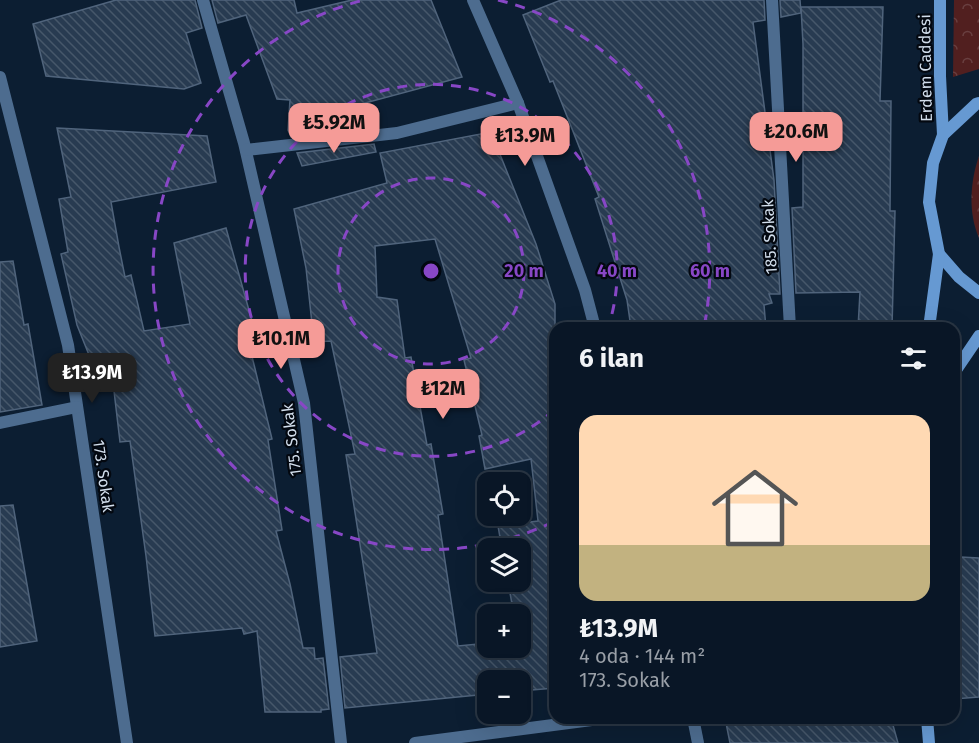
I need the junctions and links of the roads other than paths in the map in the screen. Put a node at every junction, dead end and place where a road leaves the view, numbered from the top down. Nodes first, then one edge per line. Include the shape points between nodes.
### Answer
1 (203, 0) edge
2 (473, 0) edge
3 (772, 0) edge
4 (940, 0) edge
5 (0, 76) edge
6 (518, 104) junction
7 (979, 104) edge
8 (943, 135) junction
9 (246, 150) junction
10 (939, 254) junction
11 (979, 293) edge
12 (593, 322) edge
13 (790, 322) edge
14 (930, 322) edge
15 (979, 336) edge
16 (960, 364) edge
17 (77, 407) junction
18 (0, 423) edge
19 (561, 724) edge
20 (694, 724) edge
21 (927, 724) edge
22 (128, 743) edge
23 (340, 743) edge
24 (415, 743) edge
25 (698, 743) edge
26 (929, 743) edge

1 - 9 street, 175. Sokak
2 - 6 street
3 - 13 street, 185. Sokak
4 - 8 main road, Erdem Caddesi
5 - 17 street, 173. Sokak via 68,345
6 - 9 street via 397,133
6 - 12 street
7 - 8 main road
8 - 10 main road via 933,163 929,202
9 - 23 street, 175. Sokak via 304,403
10 - 11 main road
10 - 14 main road
15 - 16 main road
17 - 18 street
17 - 22 street, 173. Sokak
19 - 24 street
20 - 25 street
21 - 26 main road

